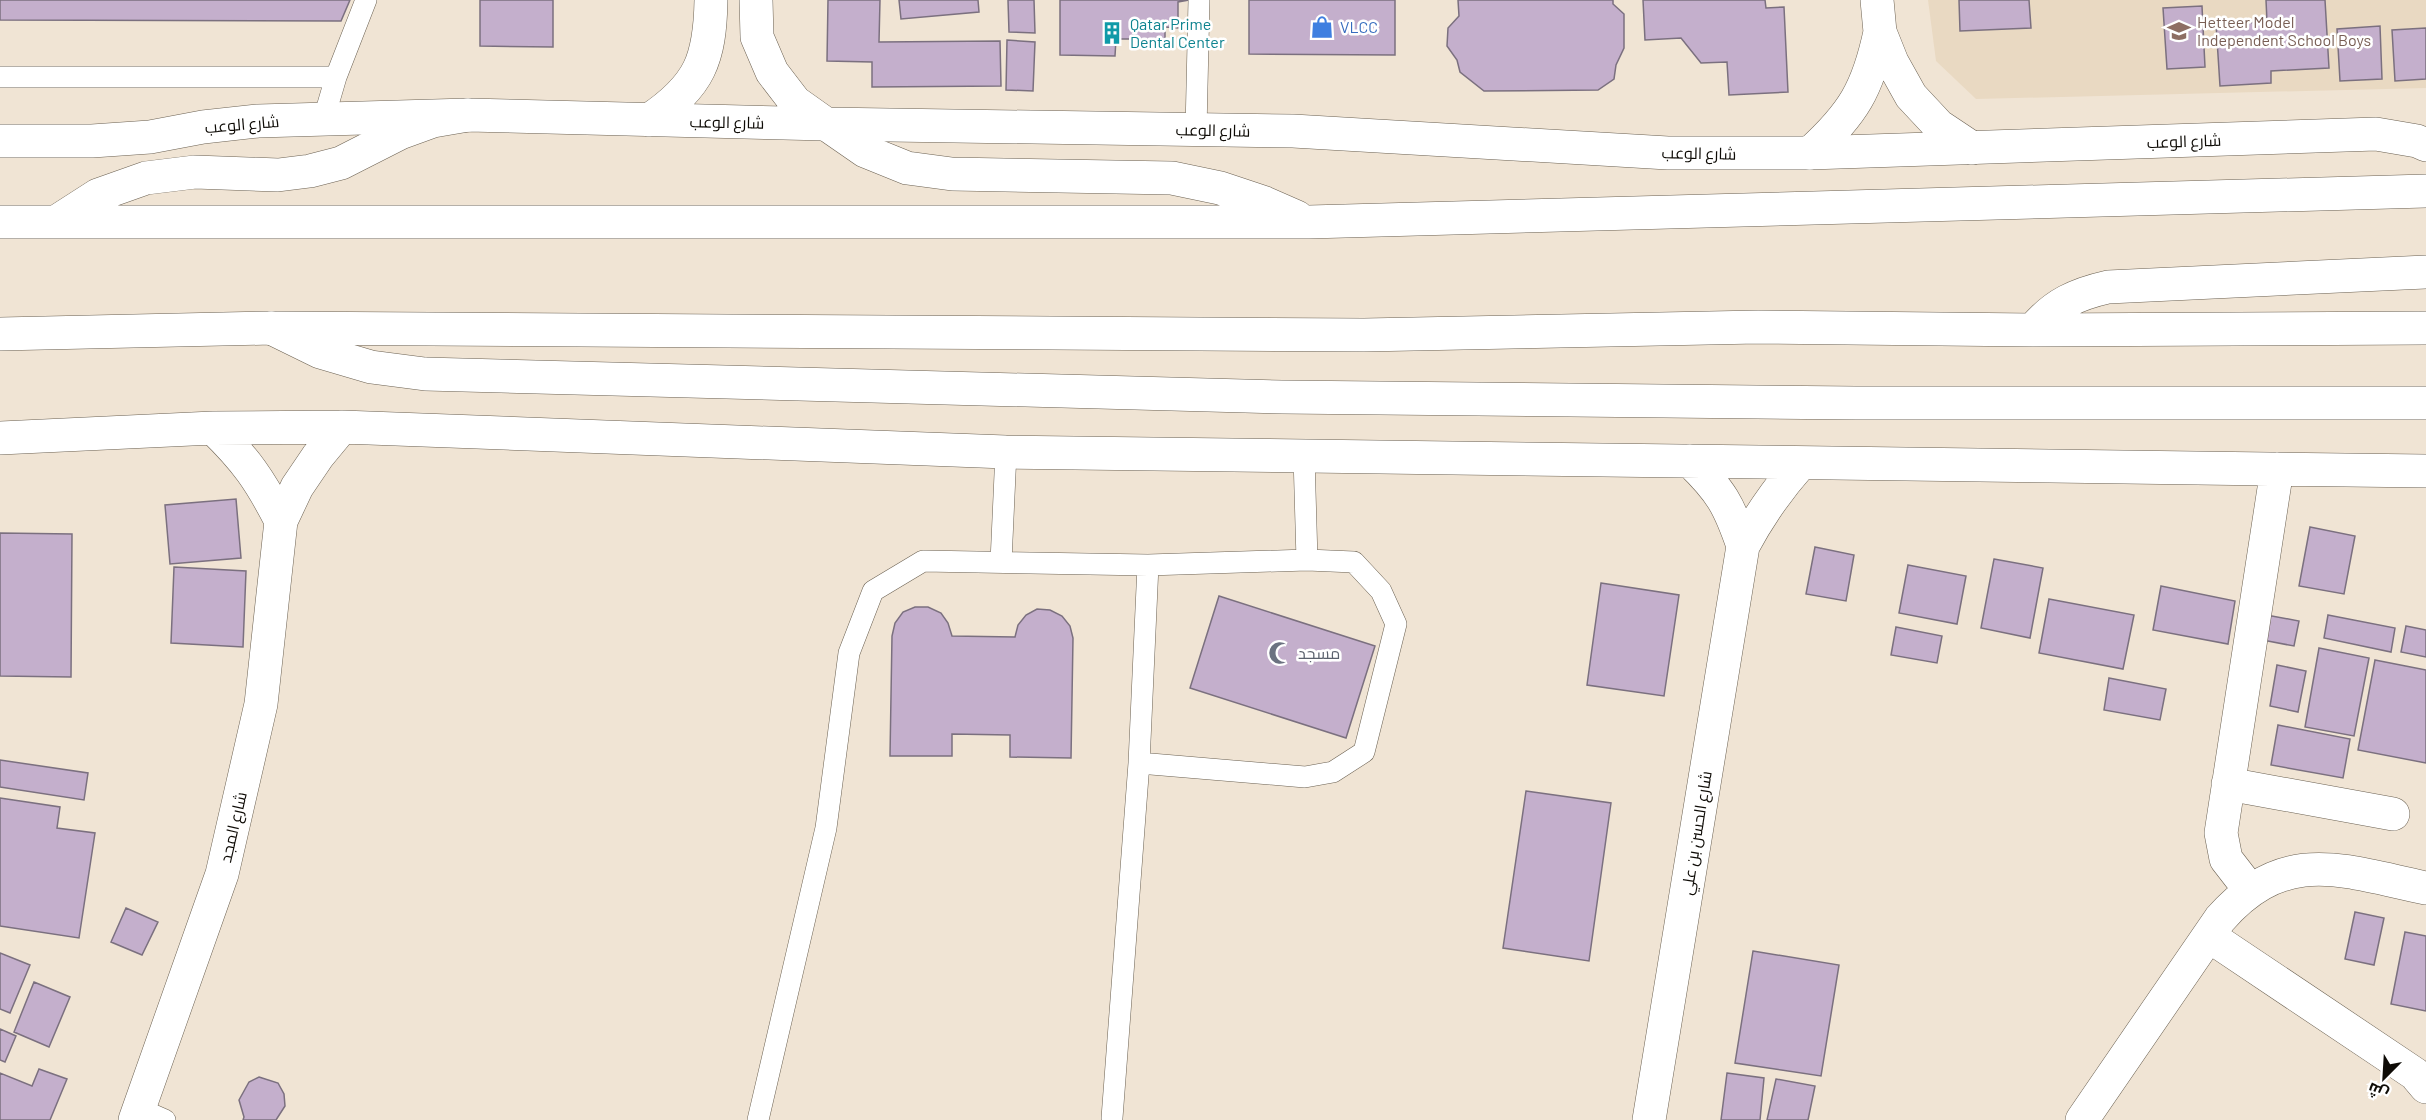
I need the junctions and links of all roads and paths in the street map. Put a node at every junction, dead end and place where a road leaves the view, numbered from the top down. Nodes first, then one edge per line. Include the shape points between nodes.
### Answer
1 (366, 0) edge
2 (711, 0) edge
3 (756, 0) edge
4 (1199, 0) edge
5 (1879, 16) edge
6 (0, 77) edge
7 (336, 77) junction
8 (468, 115) junction
9 (324, 118) junction
10 (650, 120) junction
11 (826, 124) junction
12 (1197, 130) junction
13 (0, 141) edge
14 (2426, 145) edge
15 (1972, 148) junction
16 (1810, 153) junction
17 (2426, 191) edge
18 (0, 222) edge
19 (56, 222) junction
20 (1309, 222) junction
21 (2426, 272) edge
22 (271, 328) junction
23 (2426, 328) edge
24 (2033, 330) junction
25 (0, 334) edge
26 (2426, 403) edge
27 (213, 428) junction
28 (342, 428) junction
29 (0, 438) edge
30 (1006, 452) junction
31 (1304, 456) junction
32 (1690, 461) junction
33 (1800, 464) junction
34 (2277, 470) junction
35 (2426, 471) edge
36 (281, 521) junction
37 (1743, 546) junction
38 (1307, 560) junction
39 (1001, 561) junction
40 (1148, 565) junction
41 (1138, 763) junction
42 (2228, 784) junction
43 (2393, 814) dead end
44 (2426, 888) edge
45 (2250, 890) junction
46 (2209, 936) junction
47 (2426, 1087) edge
48 (147, 1116) edge
49 (1109, 1119) edge
50 (758, 1120) edge
51 (1649, 1120) edge
52 (2082, 1120) edge

1 - 7 lane
2 - 10 main road via 706,54 693,81 674,103
3 - 11 main road via 757,38 772,72 795,102
4 - 12 lane
5 - 15 main road via 1892,62 1911,96 1939,126
5 - 16 main road via 1874,61 1860,96 1838,127
6 - 7 lane
7 - 9 lane
8 - 9 main road, شارع الوعب
8 - 10 main road, شارع الوعب
8 - 19 main road via 400,132 341,163 310,171 278,175 195,172 146,178 98,195
9 - 13 main road, شارع الوعب via 203,127 150,137
10 - 11 main road, شارع الوعب
11 - 12 main road, شارع الوعب
11 - 20 main road via 865,150 907,168 952,174 1172,178 1265,202
12 - 16 main road, شارع الوعب via 1293,131 1668,153
14 - 15 main road, شارع الوعب via 2376,134
15 - 16 main road, شارع الوعب
17 - 20 main road
18 - 19 main road
19 - 20 main road
21 - 24 main road via 2108,287 2064,301
22 - 24 main road via 1352,335 1758,327
22 - 25 main road
22 - 26 main road via 320,352 371,367 425,374 1282,397 1856,404
23 - 24 main road
27 - 28 main road
27 - 29 main road
27 - 36 main road via 247,463
28 - 30 main road
28 - 36 main road, شارع المجد via 297,488
30 - 31 main road
30 - 39 lane
31 - 32 main road
31 - 38 lane
32 - 33 main road
32 - 37 main road, شارع الحسن بن علي via 1715,485 1732,514
33 - 34 main road
33 - 37 main road, شارع الحسن بن علي via 1758,517
34 - 35 main road
34 - 42 main road
36 - 48 main road, شارع المجد via 261,704 222,874
37 - 51 main road, شارع الحسن بن علي
38 - 40 lane
38 - 41 lane via 1354,562 1381,591 1396,624 1364,752 1333,772 1305,777
39 - 40 lane
39 - 50 lane via 922,561 873,591 849,653 826,828
40 - 41 lane
41 - 49 lane
42 - 43 main road
42 - 45 main road via 2222,846 2226,860
44 - 45 main road via 2325,868 2273,877
45 - 46 main road via 2220,919
46 - 47 main road via 2415,1074
46 - 52 main road

